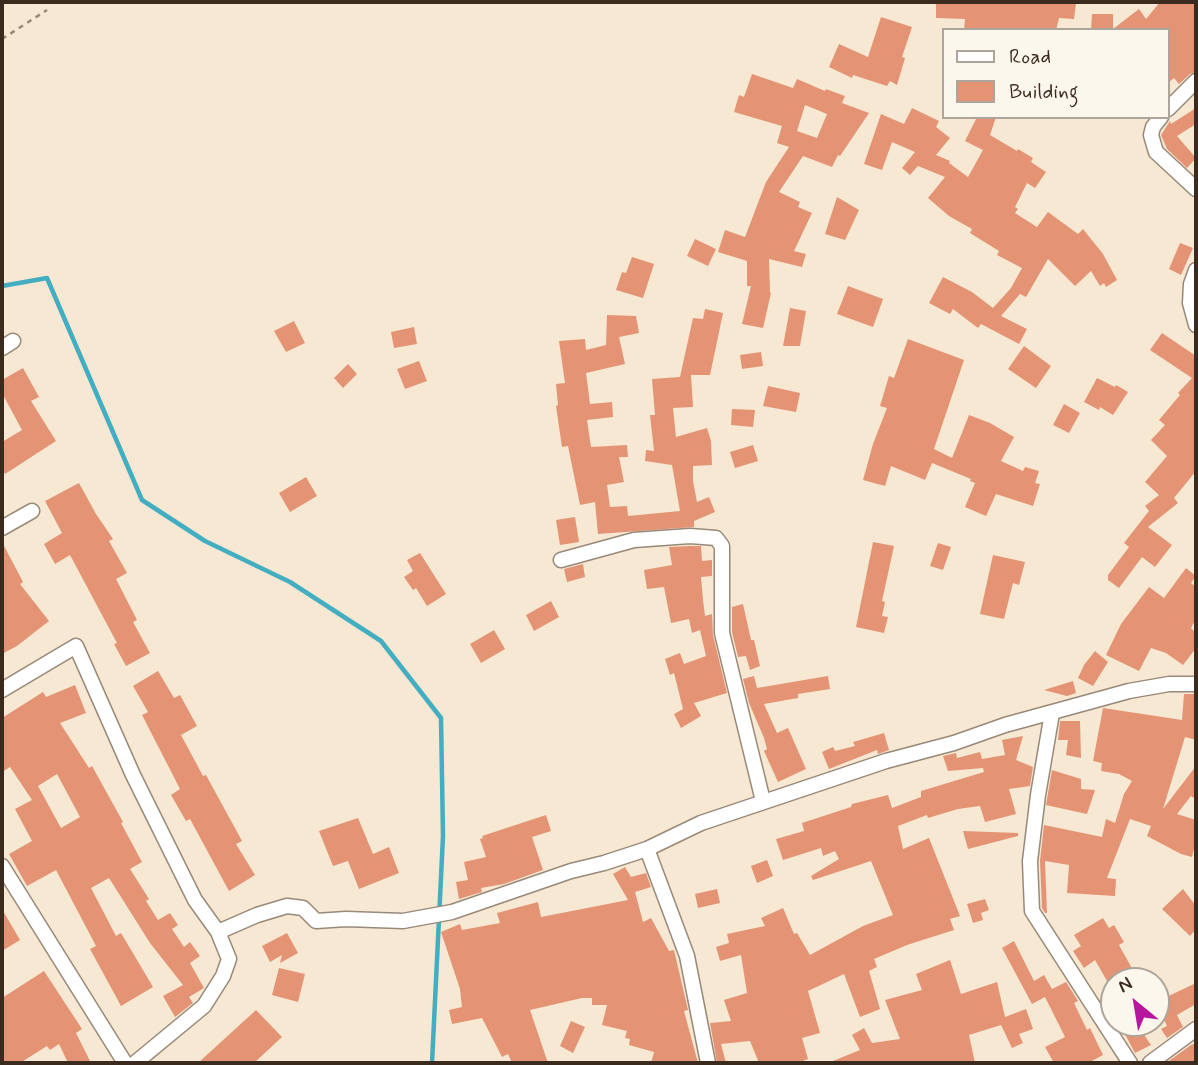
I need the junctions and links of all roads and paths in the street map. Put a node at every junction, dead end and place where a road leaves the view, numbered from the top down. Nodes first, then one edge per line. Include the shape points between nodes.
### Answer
1 (47, 10) dead end
2 (2, 39) edge
3 (1196, 81) edge
4 (1170, 107) edge
5 (1159, 119) edge
6 (1196, 189) edge
7 (1196, 270) edge
8 (1196, 325) edge
9 (32, 511) dead end
10 (2, 528) edge
11 (561, 560) dead end
12 (1196, 684) edge
13 (2, 690) edge
14 (1052, 713) junction
15 (763, 801) junction
16 (647, 849) junction
17 (2, 866) edge
18 (218, 932) junction
19 (1196, 1030) edge
20 (125, 1063) edge
21 (135, 1063) edge
22 (708, 1063) edge
23 (1130, 1063) edge
24 (1150, 1063) edge

1 - 2 path
3 - 4 street
5 - 6 street via 1151,135 1156,152
7 - 8 street via 1191,303
9 - 10 street
11 - 15 street via 634,540 716,538 722,546 722,633
12 - 14 street via 1129,691
13 - 18 street via 76,646 195,900
14 - 15 street
14 - 23 street via 1030,861 1032,911
15 - 16 street
16 - 18 street via 452,912 403,921 316,921 303,908 287,906
16 - 22 street via 687,956
17 - 20 street
18 - 21 street via 229,959 204,1006
19 - 24 street

